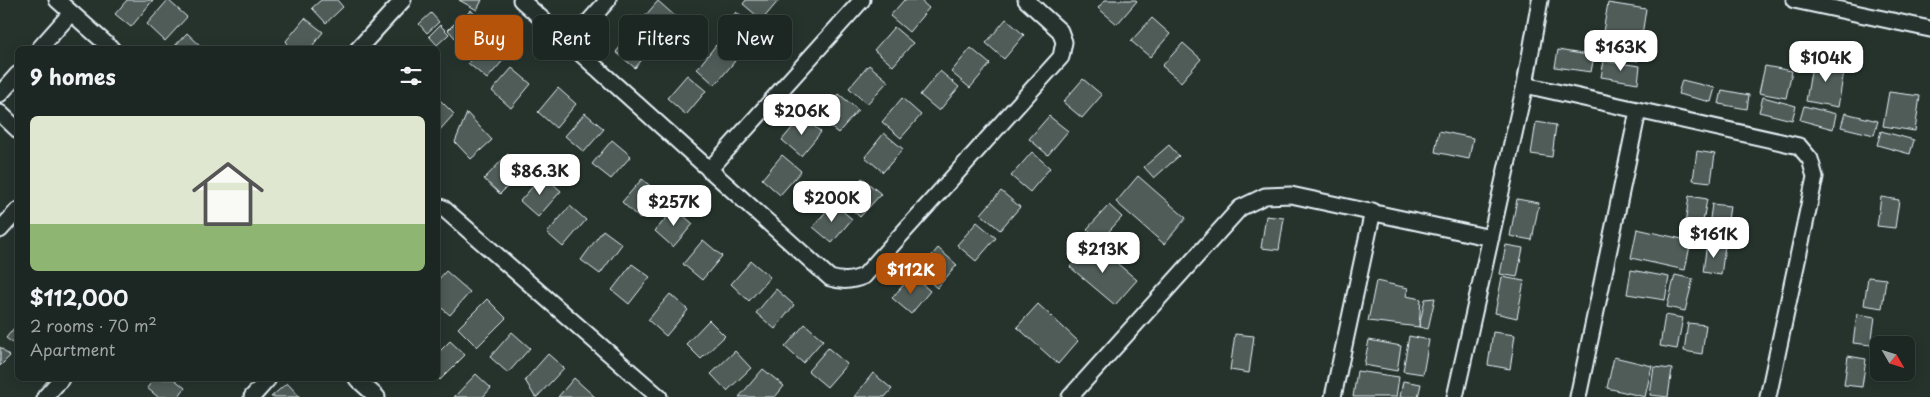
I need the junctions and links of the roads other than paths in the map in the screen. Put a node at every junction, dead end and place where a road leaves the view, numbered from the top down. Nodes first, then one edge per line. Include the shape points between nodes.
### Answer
1 (57, 0) edge
2 (403, 0) edge
3 (521, 0) edge
4 (608, 0) edge
5 (862, 0) edge
6 (1026, 0) edge
7 (1540, 0) edge
8 (1794, 0) edge
9 (71, 13) junction
10 (537, 15) edge
11 (595, 15) edge
12 (1930, 29) edge
13 (42, 46) edge
14 (109, 46) edge
15 (361, 46) edge
16 (587, 60) edge
17 (15, 77) edge
18 (1525, 85) junction
19 (0, 94) edge
20 (1638, 111) junction
21 (0, 113) edge
22 (15, 127) edge
23 (709, 170) junction
24 (440, 207) edge
25 (1373, 212) junction
26 (15, 213) edge
27 (0, 230) edge
28 (1491, 238) junction
29 (60, 381) edge
30 (266, 381) edge
31 (359, 381) edge
32 (45, 397) edge
33 (252, 397) edge
34 (377, 397) edge
35 (659, 397) edge
36 (1070, 397) edge
37 (1332, 397) edge
38 (1455, 397) edge
39 (1578, 397) edge
40 (1768, 397) edge

1 - 9 street
2 - 15 street
3 - 10 street
4 - 11 street
5 - 23 street
6 - 23 street via 1060,32 1064,42 1061,56 864,276 842,282 830,278
7 - 18 street
8 - 12 street
9 - 13 street
9 - 14 street
16 - 23 street
17 - 19 street
18 - 20 street
18 - 28 street
20 - 39 street
20 - 40 street via 1799,146 1810,159 1815,177
21 - 22 street
24 - 35 street
25 - 28 street
25 - 36 street via 1291,195 1265,196 1240,208
25 - 37 street
26 - 27 street
28 - 38 street
29 - 32 street
30 - 33 street
31 - 34 street

